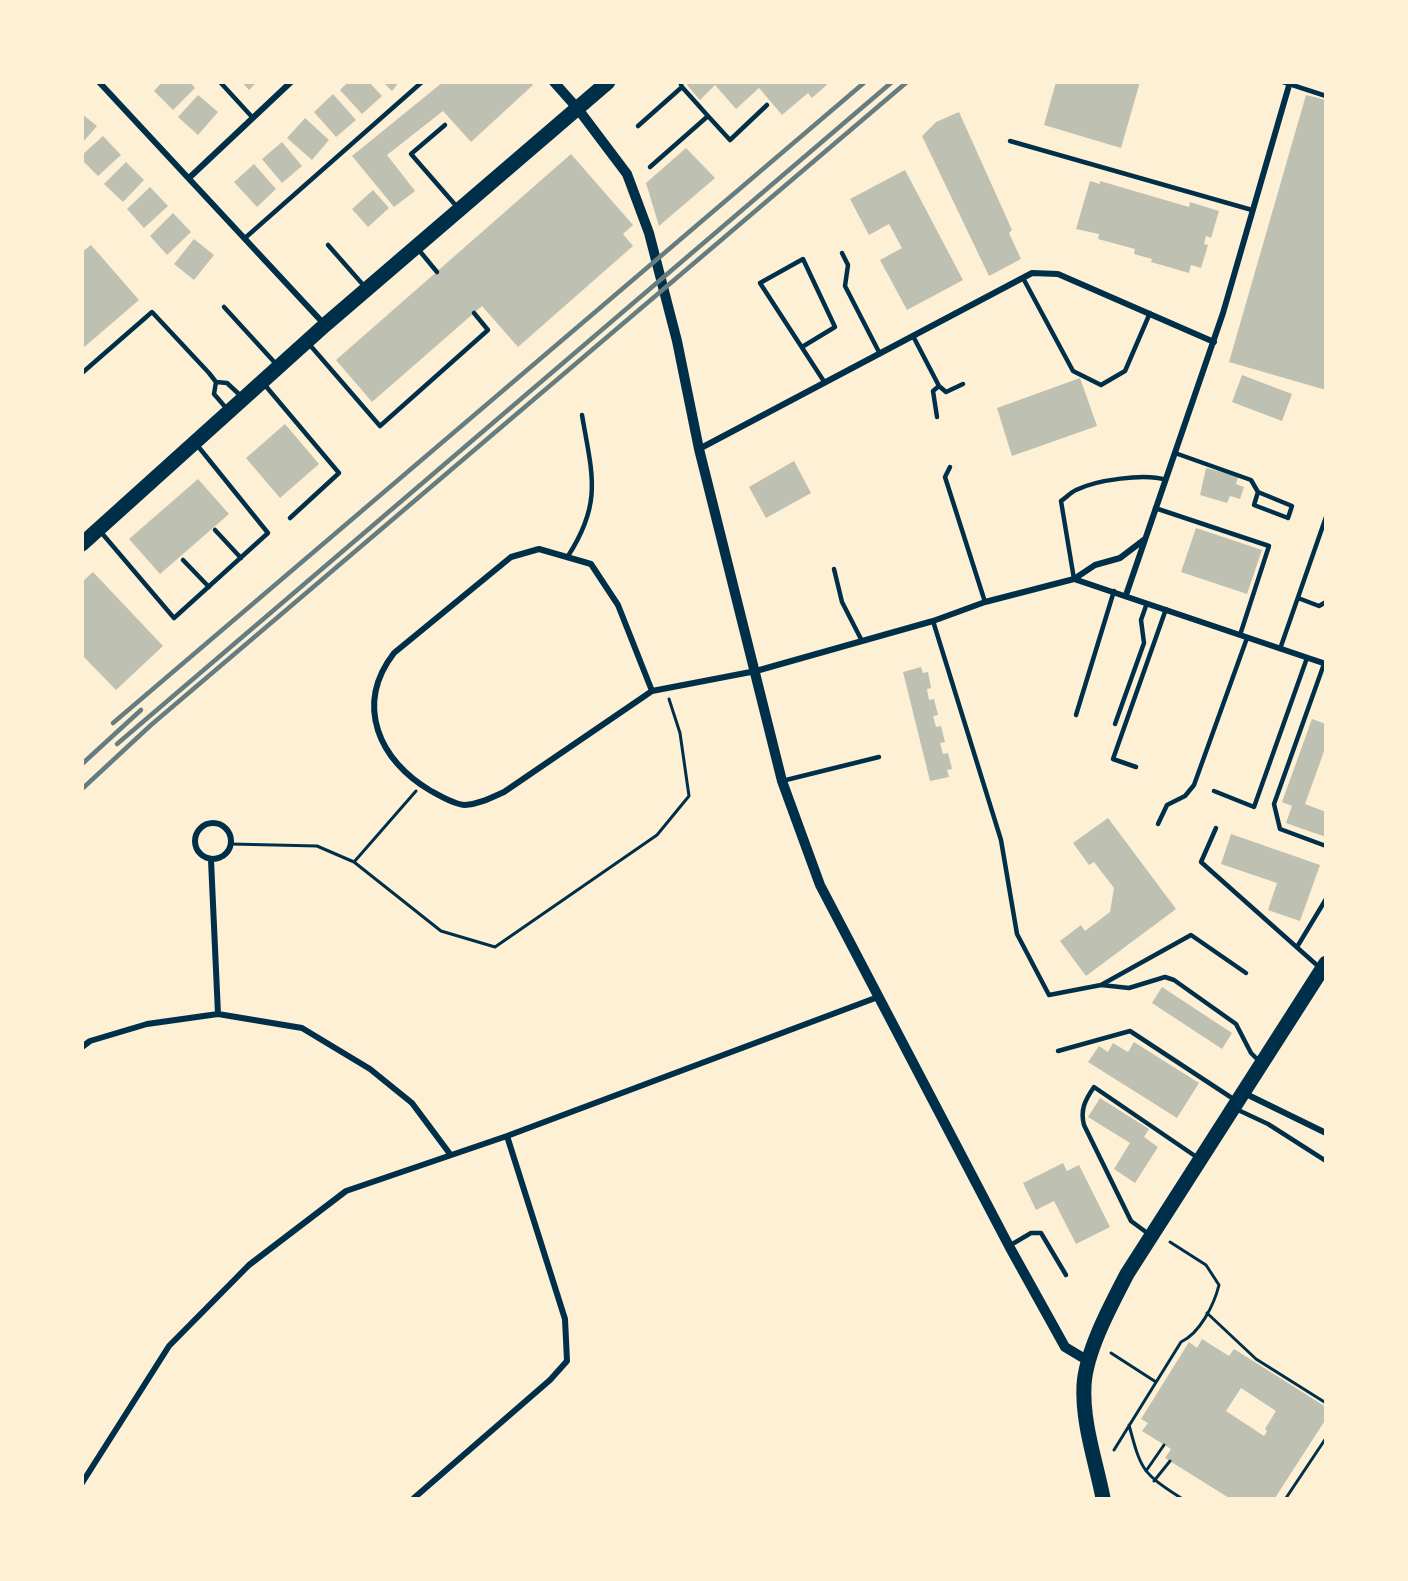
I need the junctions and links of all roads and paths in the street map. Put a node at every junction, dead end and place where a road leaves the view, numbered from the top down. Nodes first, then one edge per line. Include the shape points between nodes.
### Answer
1 (99, 82) edge
2 (220, 82) edge
3 (291, 82) edge
4 (422, 82) edge
5 (554, 82) edge
6 (608, 82) edge
7 (1287, 83) edge
8 (681, 85) edge
9 (1326, 96) edge
10 (767, 105) dead end
11 (578, 109) junction
12 (708, 116) junction
13 (253, 118) junction
14 (445, 124) dead end
15 (638, 126) dead end
16 (1010, 141) dead end
17 (650, 167) dead end
18 (189, 178) junction
19 (459, 210) junction
20 (1252, 210) junction
21 (245, 238) junction
22 (328, 245) dead end
23 (416, 247) junction
24 (842, 253) dead end
25 (437, 272) dead end
26 (1023, 278) junction
27 (367, 289) junction
28 (224, 307) dead end
29 (474, 312) dead end
30 (1150, 313) junction
31 (325, 325) junction
32 (913, 336) junction
33 (307, 342) junction
34 (1214, 342) junction
35 (802, 347) junction
36 (880, 354) junction
37 (279, 367) junction
38 (82, 373) edge
39 (216, 382) junction
40 (262, 382) junction
41 (825, 382) junction
42 (963, 384) dead end
43 (939, 386) junction
44 (243, 399) junction
45 (230, 411) junction
46 (582, 416) dead end
47 (937, 417) dead end
48 (195, 443) junction
49 (699, 449) junction
50 (1175, 453) junction
51 (950, 467) dead end
52 (1166, 480) junction
53 (1258, 492) junction
54 (1155, 508) junction
55 (290, 518) dead end
56 (1326, 518) edge
57 (99, 530) junction
58 (215, 530) dead end
59 (1146, 539) junction
60 (82, 544) edge
61 (567, 556) junction
62 (241, 558) junction
63 (183, 560) dead end
64 (834, 569) dead end
65 (1074, 579) junction
66 (209, 587) junction
67 (1114, 591) junction
68 (1126, 595) junction
69 (1298, 598) junction
70 (985, 602) junction
71 (1326, 602) edge
72 (1146, 603) junction
73 (1166, 609) junction
74 (933, 621) junction
75 (1244, 636) junction
76 (862, 641) junction
77 (1280, 649) junction
78 (1307, 658) junction
79 (1325, 664) edge
80 (756, 671) junction
81 (666, 688) junction
82 (652, 691) junction
83 (1076, 715) dead end
84 (1115, 724) dead end
85 (879, 757) dead end
86 (1136, 767) dead end
87 (782, 781) junction
88 (421, 785) junction
89 (1214, 791) dead end
90 (1158, 824) dead end
91 (1216, 828) dead end
92 (231, 844) junction
93 (1326, 846) edge
94 (211, 860) junction
95 (354, 862) junction
96 (1326, 899) edge
97 (1297, 947) junction
98 (1323, 966) edge
99 (1246, 974) dead end
100 (1101, 985) junction
101 (878, 997) junction
102 (218, 1014) junction
103 (82, 1047) edge
104 (1058, 1051) dead end
105 (1261, 1063) junction
106 (1238, 1101) junction
107 (1326, 1133) edge
108 (507, 1136) junction
109 (450, 1154) junction
110 (1200, 1160) junction
111 (1326, 1161) edge
112 (1151, 1236) junction
113 (1170, 1242) dead end
114 (1009, 1246) junction
115 (1066, 1275) dead end
116 (1207, 1313) junction
117 (1111, 1353) dead end
118 (1090, 1362) junction
119 (1156, 1382) junction
120 (1326, 1403) edge
121 (1129, 1425) junction
122 (1326, 1438) edge
123 (1164, 1445) dead end
124 (1114, 1450) dead end
125 (1170, 1461) dead end
126 (1146, 1471) junction
127 (1154, 1481) junction
128 (82, 1483) edge
129 (414, 1498) edge
130 (1103, 1498) edge
131 (1181, 1498) edge
132 (1286, 1498) edge

1 - 18 street
2 - 13 lane
3 - 13 street
4 - 21 lane
5 - 11 street
6 - 11 main road
7 - 9 lane
7 - 20 street
8 - 12 lane
8 - 15 lane
10 - 12 lane via 730,140
11 - 19 main road
11 - 49 street via 627,174 649,233
12 - 17 lane
13 - 18 street
14 - 19 lane via 411,154
16 - 20 lane
18 - 21 street
19 - 23 main road
20 - 34 street
21 - 31 street
22 - 27 lane
23 - 25 lane
23 - 27 main road
24 - 36 lane via 848,265 845,286
26 - 30 street via 1032,273 1058,274
26 - 30 lane via 1073,371 1101,385 1125,371
26 - 32 street
27 - 31 main road
28 - 37 lane
29 - 33 lane via 488,330 380,426
30 - 34 street
31 - 33 main road
32 - 36 street
32 - 43 lane
33 - 37 main road
34 - 50 street
35 - 35 lane via 759,283 803,259 835,327
35 - 41 lane
36 - 41 street
37 - 40 main road
38 - 39 lane via 152,312
39 - 44 lane via 227,383
39 - 45 lane via 214,394
40 - 44 main road
40 - 55 lane via 339,473
41 - 49 street
42 - 43 lane via 946,392
43 - 47 lane via 933,391
44 - 45 main road
45 - 48 main road
46 - 61 lane via 593,499 578,540
48 - 57 main road
48 - 62 lane via 268,533
49 - 80 street
50 - 52 street
50 - 53 lane via 1251,480
51 - 70 lane via 945,477
52 - 54 street
52 - 65 lane via 1153,476 1119,479 1077,489 1061,501
53 - 53 lane via 1292,506 1288,518 1254,505
54 - 59 street
54 - 75 lane via 1269,546
56 - 69 lane
57 - 60 main road
57 - 66 lane via 174,618
58 - 62 lane
59 - 65 street via 1120,558 1095,565
59 - 68 street
61 - 82 street via 591,564 618,605
61 - 88 street via 539,549 511,557 385,664 373,705 377,729 398,765
62 - 66 lane
63 - 66 lane
64 - 76 lane via 842,602
65 - 67 street
65 - 70 street
67 - 68 street
67 - 83 lane
68 - 72 street
69 - 71 lane via 1319,606
69 - 77 lane
70 - 74 street
72 - 73 street
72 - 84 lane via 1141,620 1144,643
73 - 75 street
73 - 86 lane via 1113,759
74 - 76 street
74 - 100 lane via 1001,840 1017,934 1049,995
75 - 77 street
75 - 90 lane via 1194,785 1185,796 1167,805
76 - 80 street
77 - 78 street
78 - 79 street
78 - 89 lane via 1254,807
79 - 93 lane via 1274,804 1280,829
80 - 81 street
80 - 87 street
81 - 82 street
81 - 95 path via 680,733 689,795 657,835 495,948 441,931
82 - 88 street via 485,801 463,805
85 - 87 lane
87 - 101 street via 820,885
88 - 95 path
91 - 97 lane via 1201,862
92 - 94 street via 222,858
92 - 94 street via 231,834 225,828 204,825 194,842 198,851
92 - 95 path via 317,846
94 - 102 street
96 - 97 lane
97 - 98 lane
98 - 105 main road
99 - 100 lane via 1191,935
100 - 105 lane via 1129,988 1165,977 1174,980 1236,1024 1251,1053
101 - 108 street
101 - 114 street
102 - 103 street via 147,1024
102 - 109 street via 302,1028 370,1069 412,1103
104 - 106 lane via 1130,1031
105 - 106 main road
106 - 107 street
106 - 110 main road
106 - 111 lane
108 - 109 street
108 - 129 street via 565,1318 567,1361
109 - 128 street via 346,1191 249,1265 169,1346
110 - 112 main road
110 - 112 lane via 1094,1087 1086,1098 1081,1114 1083,1125 1131,1221
112 - 118 main road via 1103,1320
113 - 116 path via 1206,1265 1219,1285 1215,1303
114 - 115 lane via 1031,1233 1041,1233
114 - 118 street via 1065,1347
116 - 119 path via 1189,1338 1181,1342
116 - 120 path via 1256,1359
117 - 119 path
118 - 130 main road via 1084,1385 1091,1445
119 - 121 path
121 - 124 path
121 - 126 path via 1138,1463
122 - 132 path
123 - 126 path
125 - 127 path
126 - 127 path
127 - 131 path

